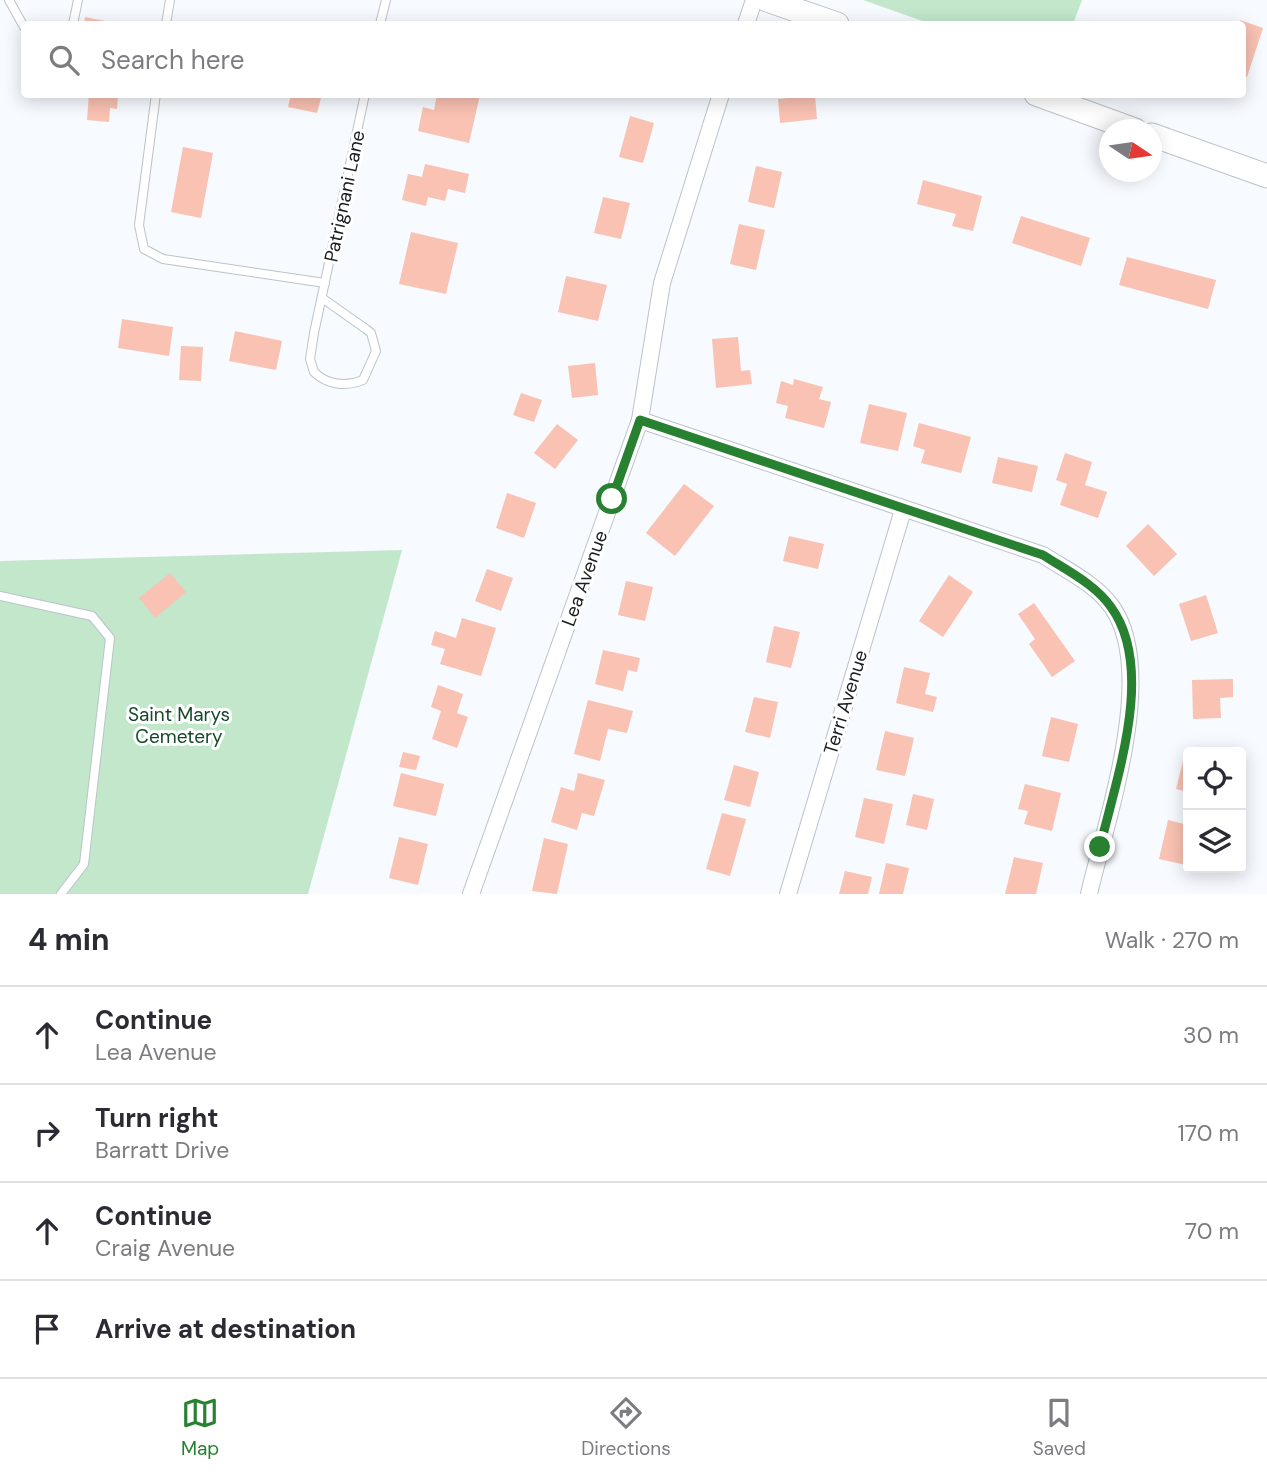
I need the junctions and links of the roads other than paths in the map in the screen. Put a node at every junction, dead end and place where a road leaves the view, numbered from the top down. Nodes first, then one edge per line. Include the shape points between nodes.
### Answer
1 (9, 0) edge
2 (78, 0) edge
3 (170, 0) edge
4 (386, 0) edge
5 (754, 0) edge
6 (767, 0) edge
7 (74, 21) edge
8 (166, 21) edge
9 (381, 21) edge
10 (747, 21) edge
11 (828, 21) edge
12 (21, 22) edge
13 (155, 98) edge
14 (364, 98) edge
15 (720, 98) edge
16 (1047, 98) edge
17 (1105, 119) edge
18 (1162, 139) edge
19 (1267, 176) edge
20 (325, 283) junction
21 (322, 298) junction
22 (640, 420) junction
23 (902, 510) junction
24 (0, 596) edge
25 (61, 894) edge
26 (471, 894) edge
27 (788, 894) edge
28 (1089, 894) edge

1 - 12 lane
2 - 7 lane
3 - 8 lane
4 - 9 lane
5 - 10 street
6 - 11 street
13 - 20 lane via 139,225 144,249 163,259
14 - 20 lane, Patrignani Lane
15 - 22 street, Lea Avenue via 662,283
16 - 17 street
18 - 19 street
20 - 21 lane, Patrignani Lane
21 - 21 lane, Patrignani Lane via 310,359 314,372 342,385 363,380 376,351 371,333
22 - 23 street
22 - 26 street, Lea Avenue
23 - 27 street, Terri Avenue
23 - 28 street via 1043,555 1097,591 1112,607 1128,640 1131,693 1128,729
24 - 25 lane via 92,616 110,638 84,864

